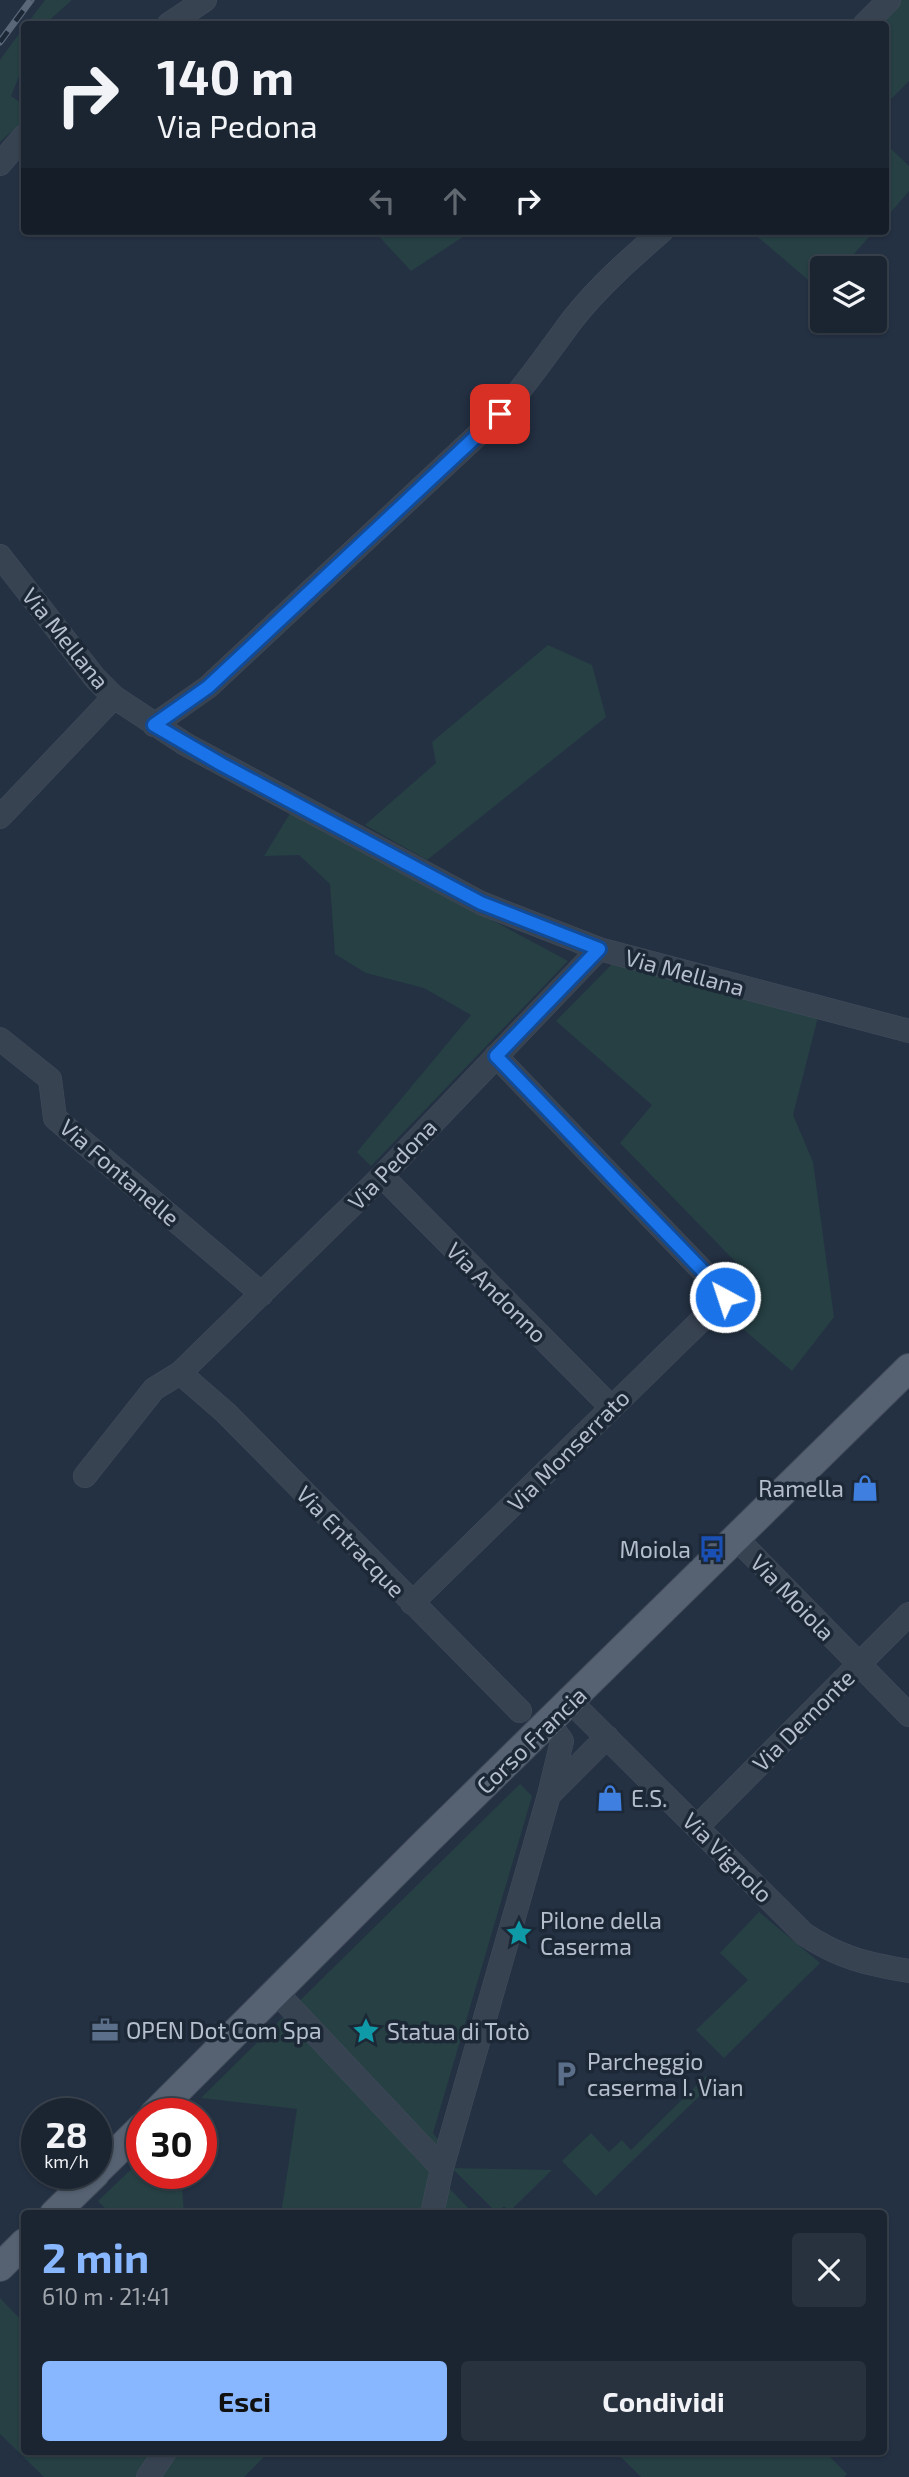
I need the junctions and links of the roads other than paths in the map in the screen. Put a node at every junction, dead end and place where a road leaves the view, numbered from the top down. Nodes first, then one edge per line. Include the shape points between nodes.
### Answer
1 (205, 0) edge
2 (889, 0) edge
3 (174, 21) edge
4 (868, 21) edge
5 (21, 140) edge
6 (0, 164) edge
7 (658, 235) edge
8 (0, 556) edge
9 (114, 697) junction
10 (154, 725) junction
11 (0, 817) edge
12 (599, 949) junction
13 (909, 1031) edge
14 (0, 1039) edge
15 (496, 1056) junction
16 (382, 1176) junction
17 (262, 1294) junction
18 (909, 1368) edge
19 (180, 1373) junction
20 (611, 1407) junction
21 (85, 1476) dead end
22 (736, 1538) junction
23 (412, 1603) junction
24 (909, 1615) edge
25 (859, 1665) junction
26 (571, 1702) junction
27 (520, 1711) dead end
28 (909, 1715) edge
29 (549, 1723) junction
30 (607, 1737) junction
31 (549, 1796) junction
32 (698, 1826) junction
33 (909, 1971) edge
34 (277, 1993) junction
35 (170, 2098) edge
36 (126, 2143) edge
37 (112, 2156) edge
38 (442, 2168) junction
39 (79, 2189) edge
40 (58, 2210) edge
41 (433, 2210) edge
42 (21, 2246) edge
43 (0, 2267) edge
44 (163, 2455) edge
45 (148, 2477) edge

1 - 3 street
2 - 4 street
5 - 6 street
7 - 10 street via 620,268 575,318 500,414 208,687
8 - 9 street, Via Mellana
9 - 10 street, Via Mellana
9 - 11 street
10 - 12 street, Via Mellana via 481,903
12 - 13 street, Via Mellana
12 - 15 street, Via Pedona
14 - 17 street, Via Fontanelle via 50,1079 55,1118
15 - 16 street, Via Pedona
15 - 20 street, Via Monserrato via 725,1294
16 - 17 street, Via Pedona
16 - 20 street, Via Andonno
17 - 19 street, Via Pedona
18 - 22 main road, Corso Francia
19 - 21 street, Via Pedona via 154,1389
19 - 23 street, Via Entracque via 226,1413
20 - 23 street, Via Monserrato
22 - 25 street, Via Moiola
22 - 26 main road, Corso Francia
23 - 27 street, Via Entracque
24 - 25 street, Via Demonte
25 - 28 street, Via Moiola
25 - 32 street, Via Demonte
26 - 29 main road, Corso Francia
26 - 30 street, Via Vignolo
29 - 31 street via 562,1741
29 - 34 main road, Corso Francia
30 - 31 street
30 - 32 street, Via Vignolo
31 - 38 street
32 - 33 street, Via Vignolo via 804,1934 846,1958
34 - 35 main road, Corso Francia
34 - 38 street
36 - 37 main road
38 - 41 street
39 - 40 main road
42 - 43 main road
44 - 45 street

